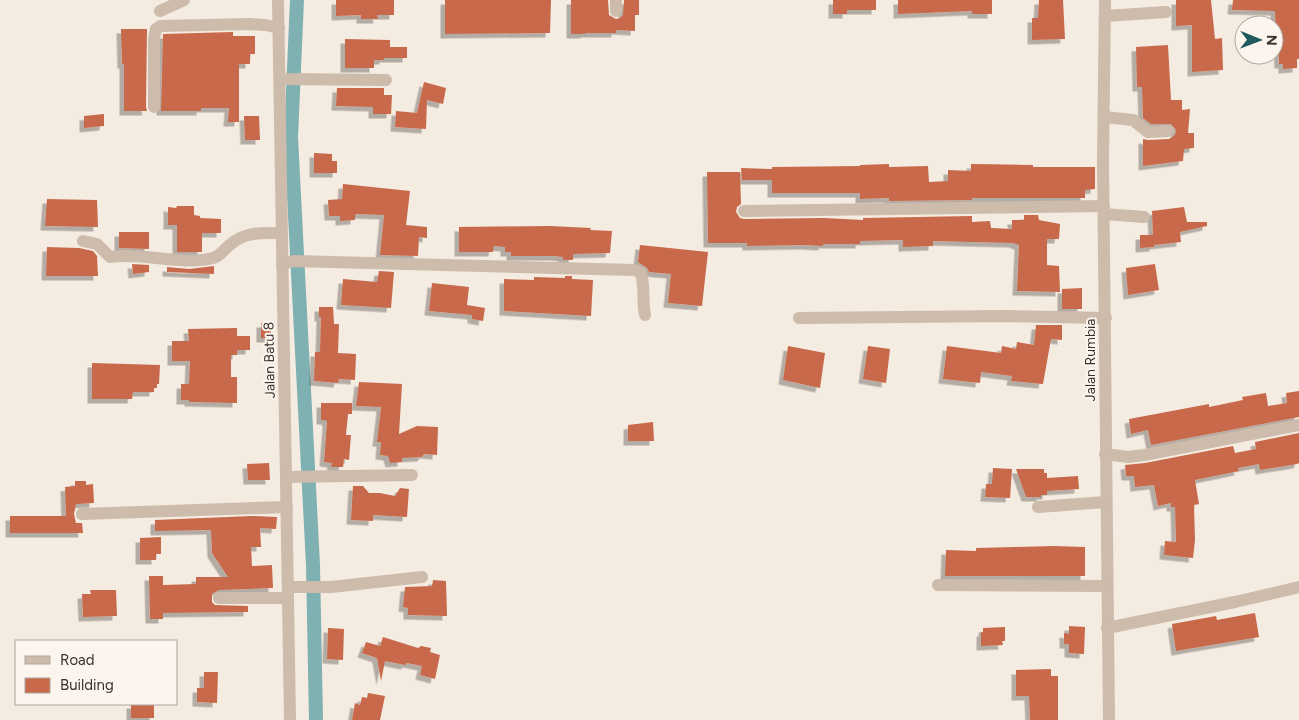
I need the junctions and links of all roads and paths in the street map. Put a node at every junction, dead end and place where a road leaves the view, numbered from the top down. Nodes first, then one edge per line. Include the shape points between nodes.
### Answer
1 (184, 0) edge
2 (278, 0) edge
3 (1105, 0) edge
4 (160, 11) dead end
5 (1166, 12) dead end
6 (1105, 16) junction
7 (279, 28) junction
8 (285, 80) junction
9 (386, 80) dead end
10 (154, 106) dead end
11 (1104, 117) junction
12 (1168, 131) dead end
13 (744, 210) dead end
14 (1104, 210) junction
15 (1144, 217) dead end
16 (282, 233) junction
17 (83, 241) dead end
18 (288, 262) junction
19 (645, 315) dead end
20 (799, 318) dead end
21 (1106, 318) junction
22 (1299, 425) edge
23 (1105, 454) junction
24 (412, 475) dead end
25 (286, 477) junction
26 (1106, 502) junction
27 (287, 507) junction
28 (1038, 507) dead end
29 (82, 514) dead end
30 (422, 577) dead end
31 (938, 585) dead end
32 (1107, 586) junction
33 (1299, 587) edge
34 (292, 591) junction
35 (219, 598) dead end
36 (1107, 628) junction
37 (290, 720) edge
38 (1109, 720) edge

1 - 4 street
2 - 7 street, Jalan Batu 8
3 - 6 street, Jalan Rumbia
5 - 6 street
6 - 11 street, Jalan Rumbia
7 - 8 street, Jalan Batu 8
7 - 10 street via 250,24 161,26 156,29
8 - 9 street
8 - 16 street, Jalan Batu 8
11 - 12 street via 1133,120 1148,132
11 - 14 street, Jalan Rumbia
13 - 14 street
14 - 15 street
14 - 21 street, Jalan Rumbia
16 - 17 street via 255,233 230,244 214,258 194,260 125,255 110,257 97,244
16 - 18 street, Jalan Batu 8
18 - 19 street via 635,270 641,273 644,283 642,302
18 - 25 street, Jalan Batu 8
20 - 21 street
21 - 23 street, Jalan Rumbia
22 - 23 street via 1144,455
23 - 26 street, Jalan Rumbia
24 - 25 street
25 - 27 street, Jalan Batu 8
26 - 28 street
26 - 32 street, Jalan Rumbia
27 - 29 street
27 - 34 street, Jalan Batu 8
30 - 34 street
31 - 32 street
32 - 36 street, Jalan Rumbia
33 - 36 street
34 - 35 street
34 - 37 street, Jalan Batu 8
36 - 38 street, Jalan Rumbia

